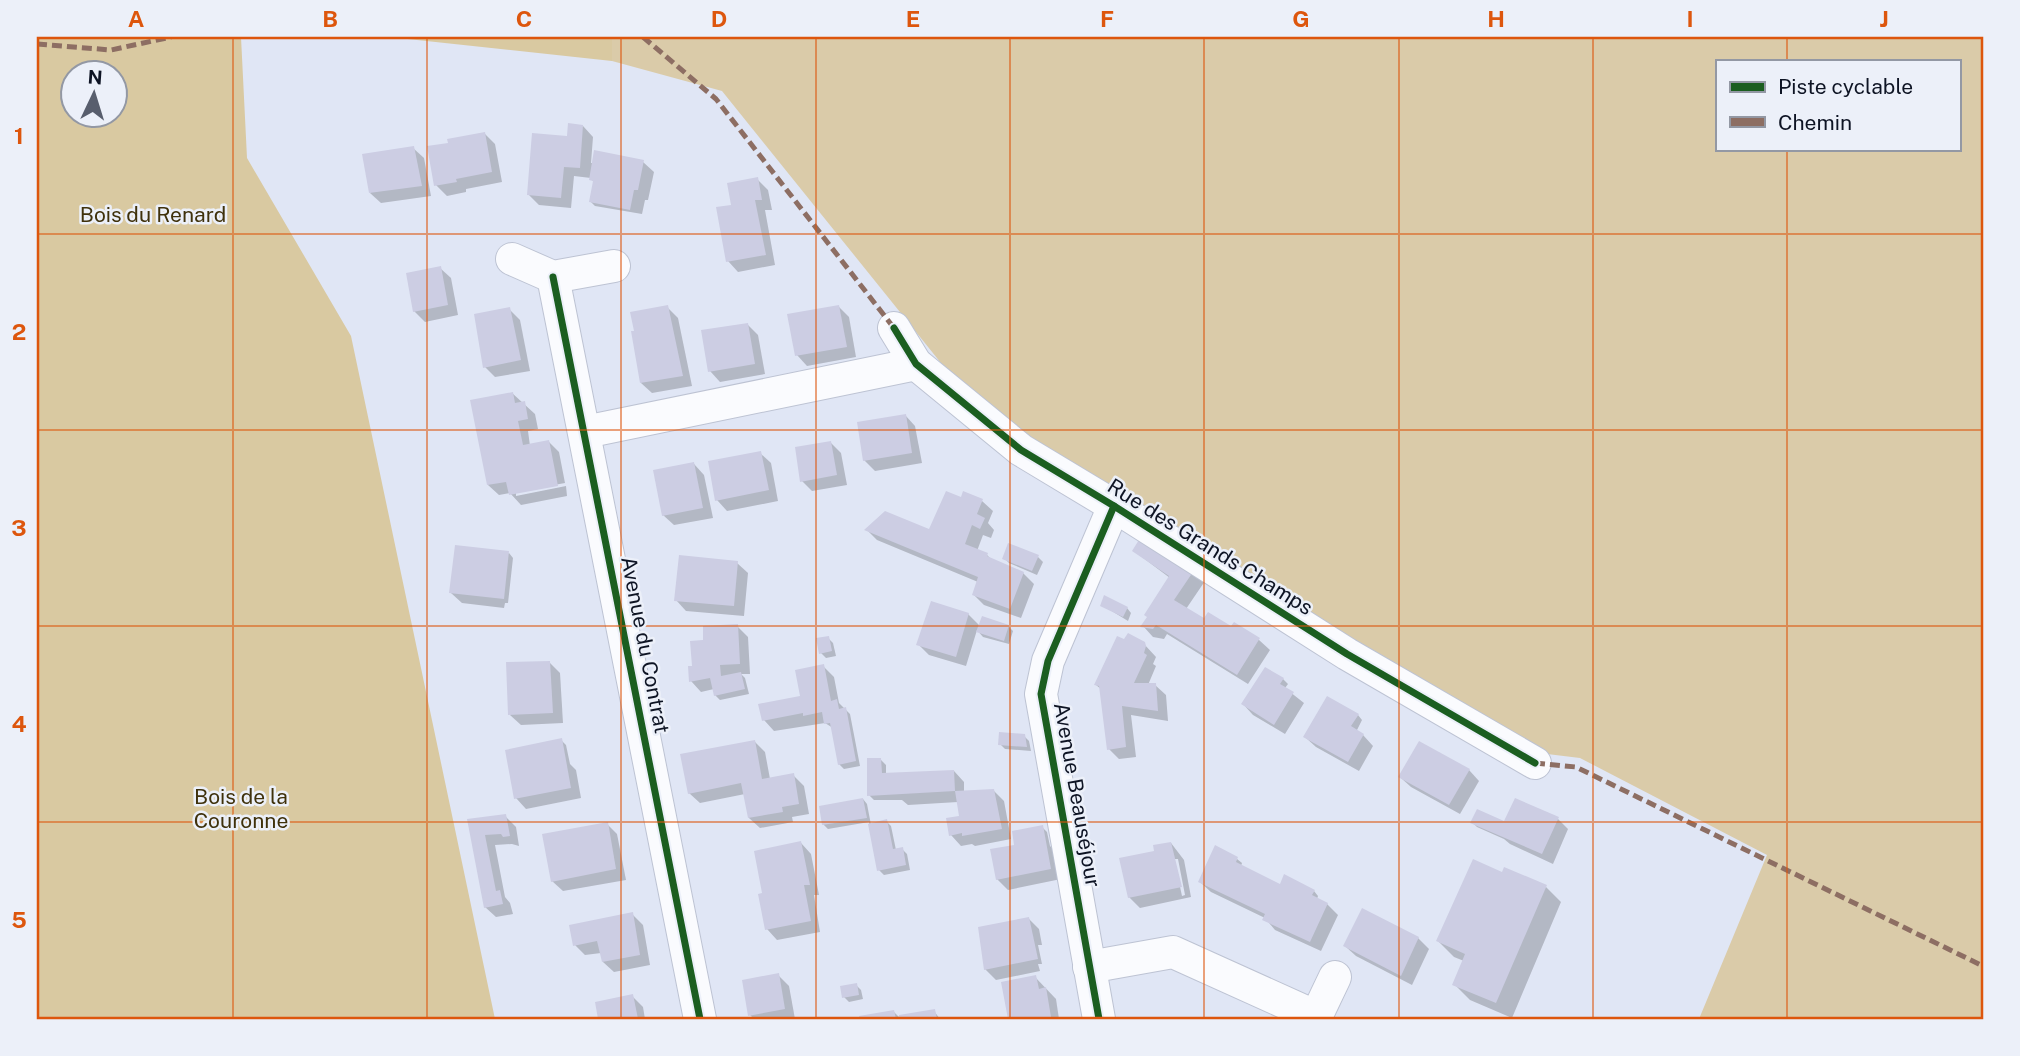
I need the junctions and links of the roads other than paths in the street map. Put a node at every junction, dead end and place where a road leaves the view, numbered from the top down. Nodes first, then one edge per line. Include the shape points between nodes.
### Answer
1 (512, 259) dead end
2 (614, 266) dead end
3 (553, 277) junction
4 (894, 328) dead end
5 (916, 364) junction
6 (585, 432) junction
7 (1114, 506) junction
8 (1535, 762) dead end
9 (1089, 967) junction
10 (1335, 976) dead end
11 (1316, 1018) edge
12 (700, 1019) edge
13 (1099, 1019) edge

1 - 3 street
2 - 3 street
3 - 6 street, Avenue du Contrat
4 - 5 street, Rue des Grands Champs
5 - 6 street
5 - 7 street, Rue des Grands Champs via 1021,450
6 - 12 street, Avenue du Contrat
7 - 8 street, Rue des Grands Champs via 1347,654
7 - 9 street, Avenue Beauséjour via 1048,661 1041,694
9 - 11 street via 1173,951
9 - 13 street, Avenue Beauséjour
10 - 11 street

